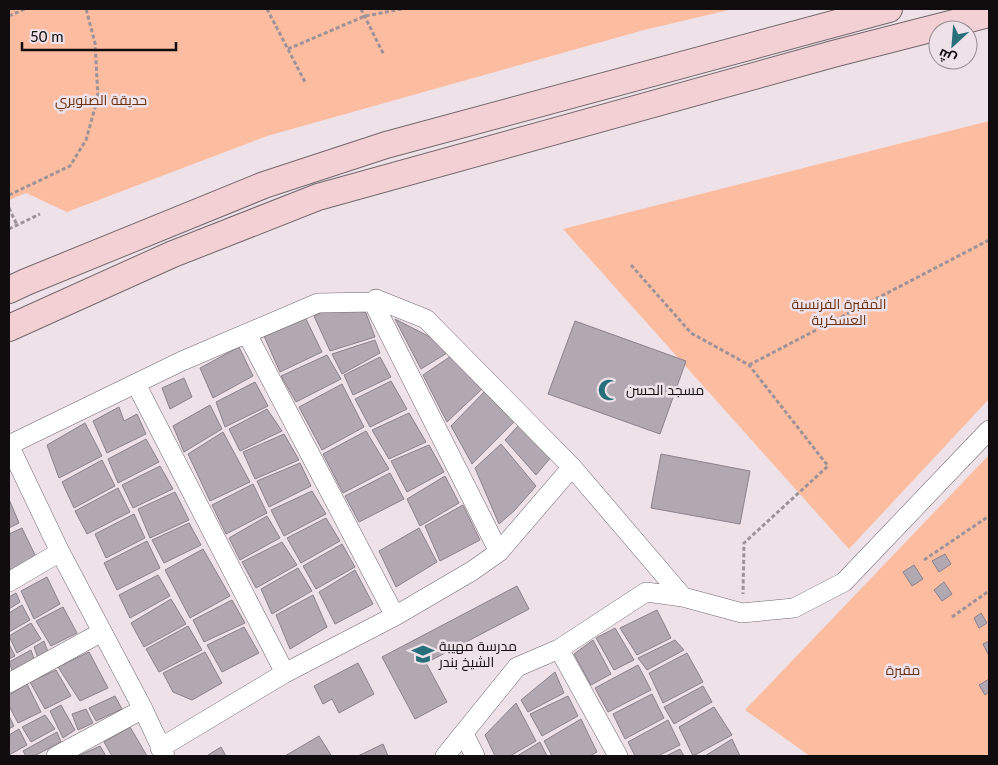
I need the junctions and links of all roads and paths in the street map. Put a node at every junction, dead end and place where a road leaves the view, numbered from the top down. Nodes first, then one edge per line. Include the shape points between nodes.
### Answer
1 (25, 9) edge
2 (86, 9) edge
3 (268, 9) edge
4 (362, 9) edge
5 (402, 9) edge
6 (889, 9) edge
7 (989, 14) edge
8 (9, 16) edge
9 (365, 16) junction
10 (965, 20) edge
11 (928, 29) edge
12 (288, 49) junction
13 (384, 55) dead end
14 (305, 82) dead end
15 (9, 195) edge
16 (9, 208) edge
17 (40, 214) dead end
18 (17, 225) junction
19 (9, 229) edge
20 (989, 240) edge
21 (631, 265) dead end
22 (9, 290) edge
23 (373, 302) junction
24 (9, 328) edge
25 (248, 334) junction
26 (749, 365) junction
27 (136, 384) junction
28 (989, 430) edge
29 (9, 445) edge
30 (572, 467) junction
31 (989, 516) edge
32 (60, 552) junction
33 (499, 552) junction
34 (924, 560) dead end
35 (9, 582) edge
36 (989, 591) edge
37 (683, 597) junction
38 (742, 612) junction
39 (395, 616) junction
40 (952, 617) dead end
41 (102, 632) junction
42 (559, 649) junction
43 (285, 673) junction
44 (9, 683) edge
45 (143, 710) junction
46 (464, 734) junction
47 (163, 752) edge
48 (56, 756) edge
49 (445, 756) edge
50 (475, 756) edge
51 (618, 756) edge

1 - 8 path
2 - 15 path via 95,43 98,97 86,140 70,166
3 - 12 path
4 - 9 path
5 - 9 path
6 - 22 main road via 386,145 264,185
7 - 10 main road
9 - 12 path
9 - 13 path
11 - 24 main road via 318,197 173,254
12 - 14 path
16 - 18 path
17 - 18 path
18 - 19 path
20 - 26 path
21 - 26 path via 691,333
23 - 25 street via 318,303
23 - 30 street via 376,299 426,319
23 - 33 street
25 - 27 street
25 - 39 street
26 - 38 path via 828,466 744,544
27 - 29 street
27 - 43 street
28 - 38 street via 844,582 794,608
29 - 32 street
30 - 33 street
30 - 37 street
31 - 34 path
32 - 35 street
32 - 41 street
33 - 39 street
36 - 40 path
37 - 38 street
37 - 42 street via 646,592
39 - 43 street
41 - 44 street
41 - 45 street
42 - 46 street via 517,667
42 - 51 street
43 - 47 street
45 - 47 street
45 - 48 street
46 - 49 street
46 - 50 street

